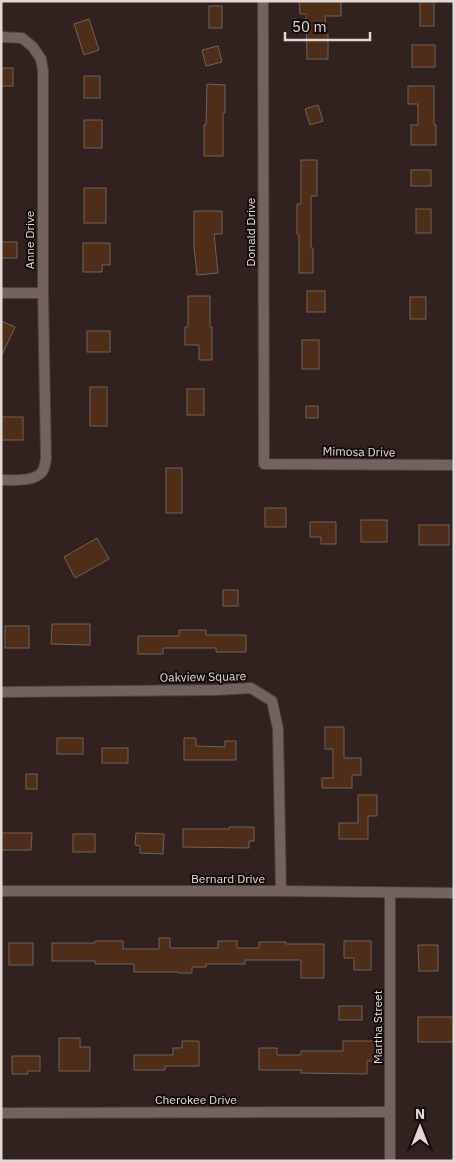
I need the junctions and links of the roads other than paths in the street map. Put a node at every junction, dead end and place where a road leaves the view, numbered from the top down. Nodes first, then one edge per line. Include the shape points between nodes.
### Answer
1 (263, 1) edge
2 (1, 37) edge
3 (1, 292) edge
4 (43, 292) junction
5 (264, 464) joint
6 (454, 465) edge
7 (1, 480) edge
8 (1, 692) edge
9 (1, 891) edge
10 (282, 891) junction
11 (390, 893) junction
12 (454, 893) edge
13 (390, 1112) junction
14 (1, 1113) edge
15 (390, 1161) edge

1 - 5 street, Donald Drive
2 - 4 street, Anne Drive via 22,38 33,47 42,65
3 - 4 street
4 - 7 street, Anne Drive via 44,470 30,478
5 - 6 street, Mimosa Drive
8 - 10 street, Oakview Square via 251,688 272,701 278,729
9 - 10 street, Bernard Drive
10 - 11 street, Bernard Drive
11 - 12 street, Bernard Drive
11 - 13 street, Martha Street
13 - 14 street, Cherokee Drive
13 - 15 street, Martha Street

